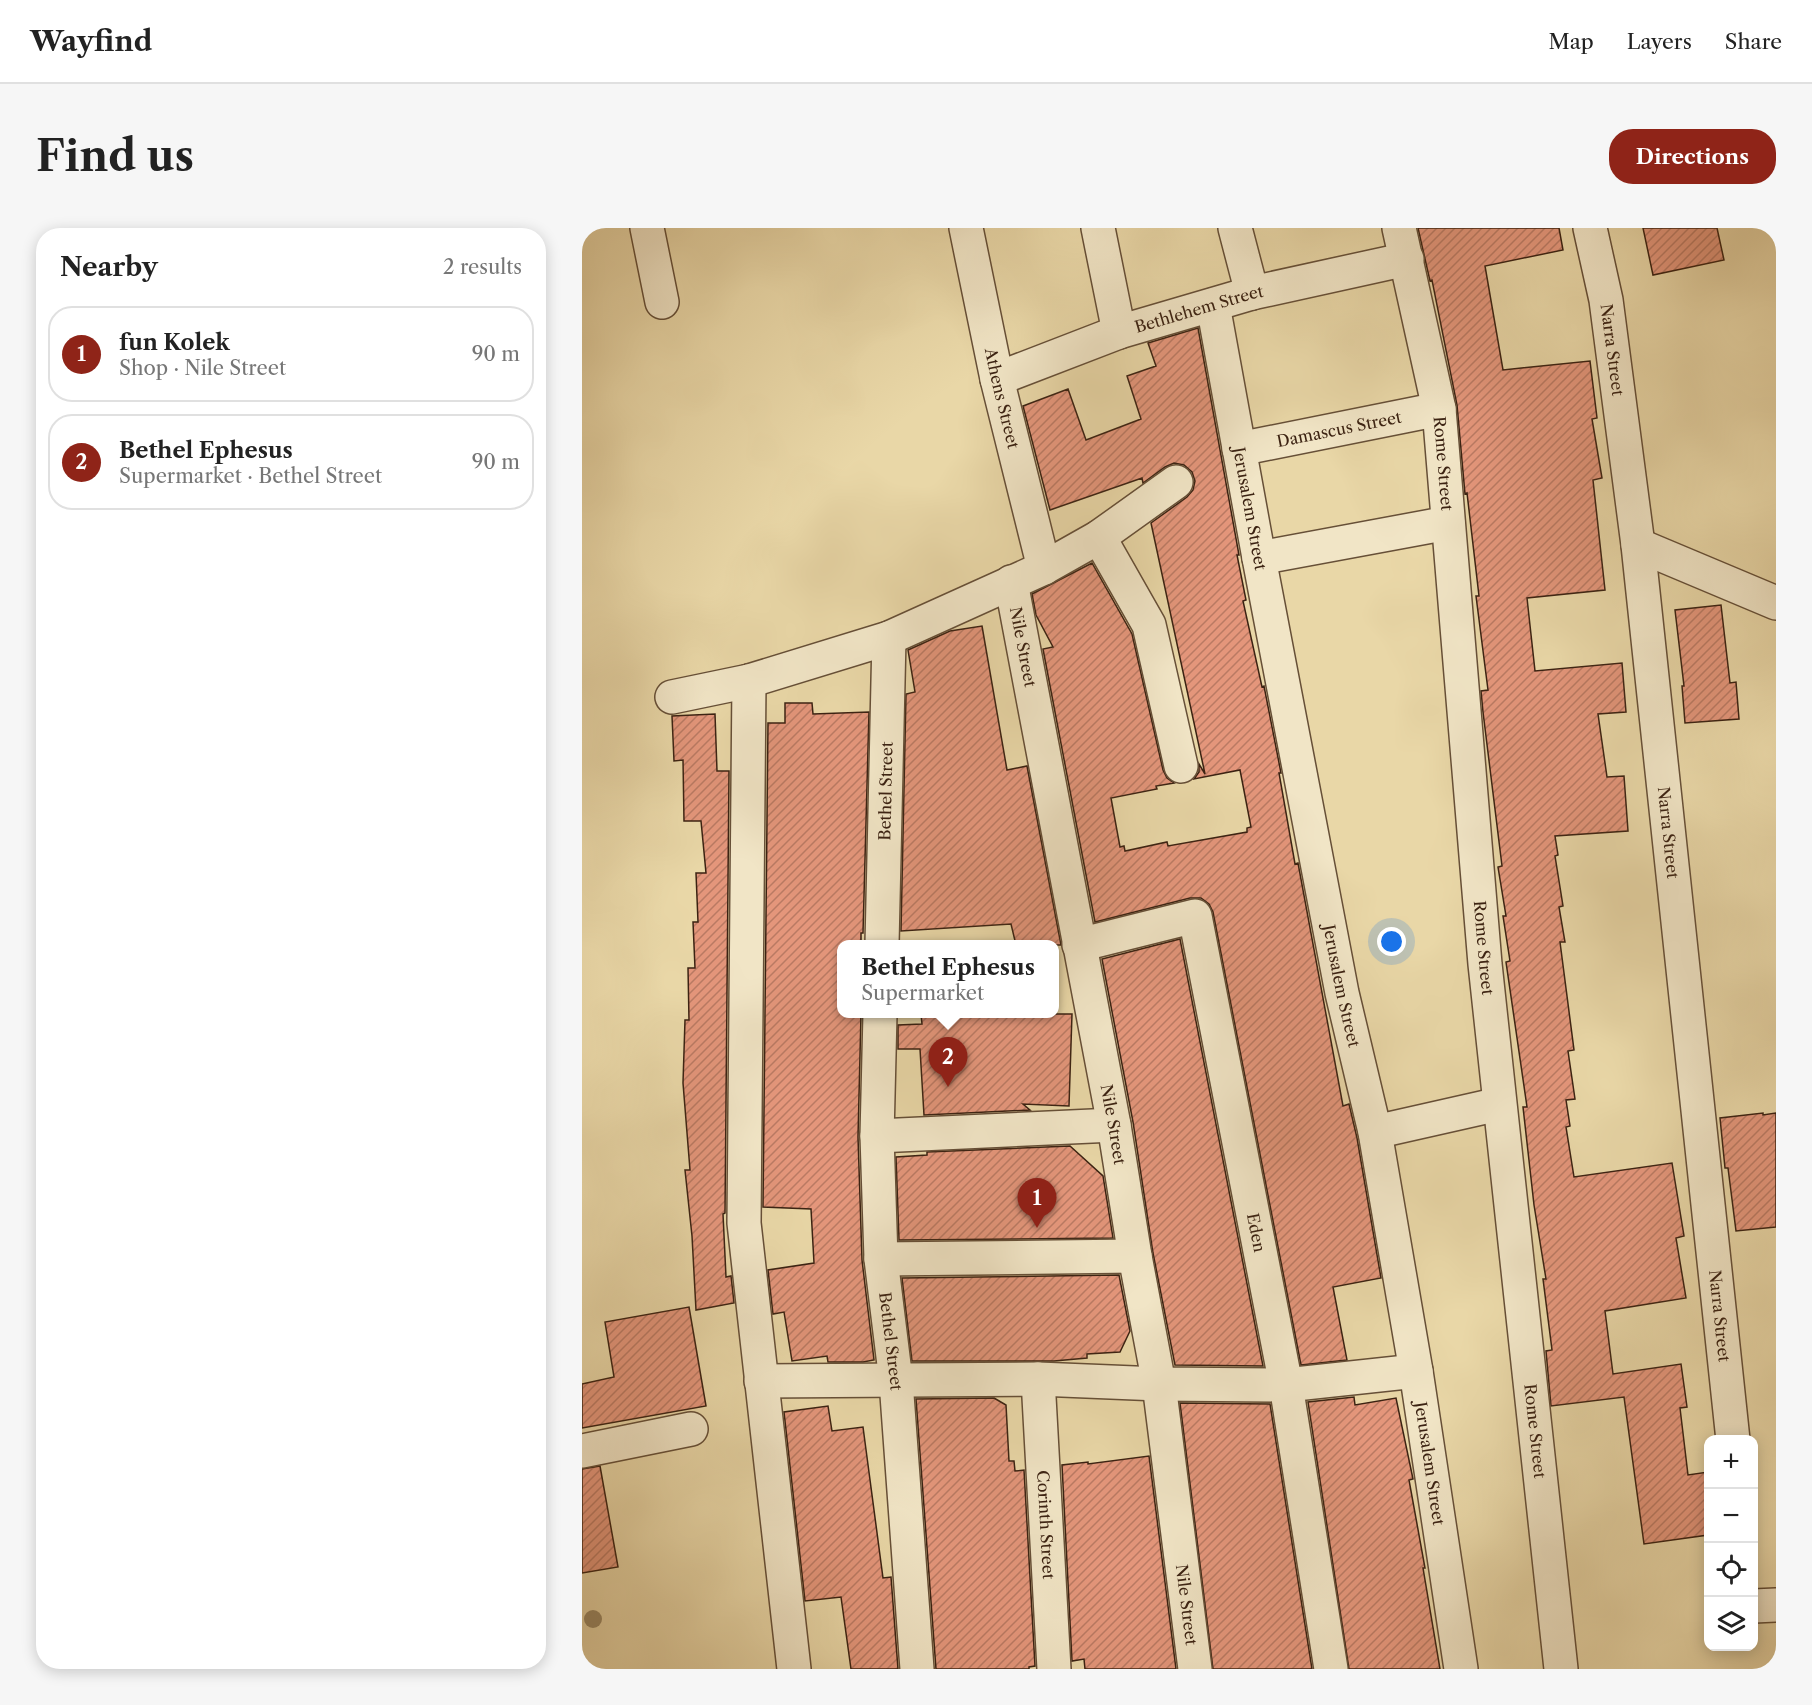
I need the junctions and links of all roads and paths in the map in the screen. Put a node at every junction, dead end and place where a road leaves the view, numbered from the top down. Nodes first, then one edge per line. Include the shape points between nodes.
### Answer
1 (647, 228) edge
2 (966, 228) edge
3 (1098, 228) edge
4 (1235, 228) edge
5 (1399, 228) edge
6 (1590, 228) edge
7 (1407, 259) junction
8 (1252, 293) junction
9 (662, 302) dead end
10 (1213, 305) junction
11 (1119, 332) junction
12 (997, 379) junction
13 (1439, 409) junction
14 (1239, 449) junction
15 (1176, 482) dead end
16 (1448, 523) junction
17 (1098, 537) junction
18 (1638, 545) junction
19 (1259, 558) junction
20 (1044, 568) junction
21 (1011, 582) junction
22 (1776, 603) edge
23 (889, 638) junction
24 (749, 681) junction
25 (672, 697) dead end
26 (1181, 766) dead end
27 (882, 940) edge
28 (1079, 945) junction
29 (880, 1018) edge
30 (1499, 1104) junction
31 (1113, 1125) junction
32 (1375, 1132) junction
33 (877, 1136) junction
34 (1135, 1256) junction
35 (881, 1259) junction
36 (1416, 1371) junction
37 (1038, 1379) junction
38 (761, 1381) junction
39 (896, 1382) junction
40 (1159, 1384) junction
41 (1286, 1384) junction
42 (692, 1429) dead end
43 (1732, 1435) edge
44 (582, 1451) edge
45 (1776, 1605) edge
46 (1758, 1606) edge
47 (794, 1669) edge
48 (917, 1669) edge
49 (1054, 1669) edge
50 (1195, 1669) edge
51 (1331, 1669) edge
52 (1461, 1669) edge
53 (1561, 1669) edge

1 - 9 street
2 - 12 street, Athens Street
3 - 11 street
4 - 8 street
5 - 7 street, Rome Street
6 - 18 street, Narra Street via 1606,300
7 - 8 street, Bethlehem Street
7 - 13 street, Rome Street
8 - 10 street, Bethlehem Street
10 - 11 street, Bethlehem Street
10 - 14 street, Jerusalem Street
11 - 12 street, Bethlehem Street
12 - 20 street, Athens Street
13 - 14 street, Damascus Street
13 - 16 street, Rome Street
14 - 19 street, Jerusalem Street
15 - 17 street
16 - 19 street
16 - 30 street, Rome Street
17 - 20 street
17 - 26 street via 1149,625
18 - 22 street
18 - 43 street, Narra Street
19 - 32 street, Jerusalem Street via 1342,993
20 - 21 street
21 - 23 street
21 - 28 street, Nile Street
23 - 24 street
23 - 27 street, Bethel Street
24 - 25 street
24 - 38 street via 744,1223
28 - 31 street, Nile Street
28 - 41 street, Eden via 1195,916
29 - 33 street, Bethel Street
30 - 32 street
30 - 53 street, Rome Street
31 - 33 street
31 - 34 street, Nile Street
32 - 36 street, Jerusalem Street
33 - 35 street, Bethel Street
34 - 35 street
34 - 40 street, Nile Street
35 - 39 street, Bethel Street
36 - 41 street
36 - 52 street, Jerusalem Street
37 - 39 street
37 - 40 street
37 - 49 street, Corinth Street
38 - 39 street
38 - 47 street
39 - 48 street, Bethel Street
40 - 41 street
40 - 50 street, Nile Street
41 - 51 street, Eden
42 - 44 street
45 - 46 street

